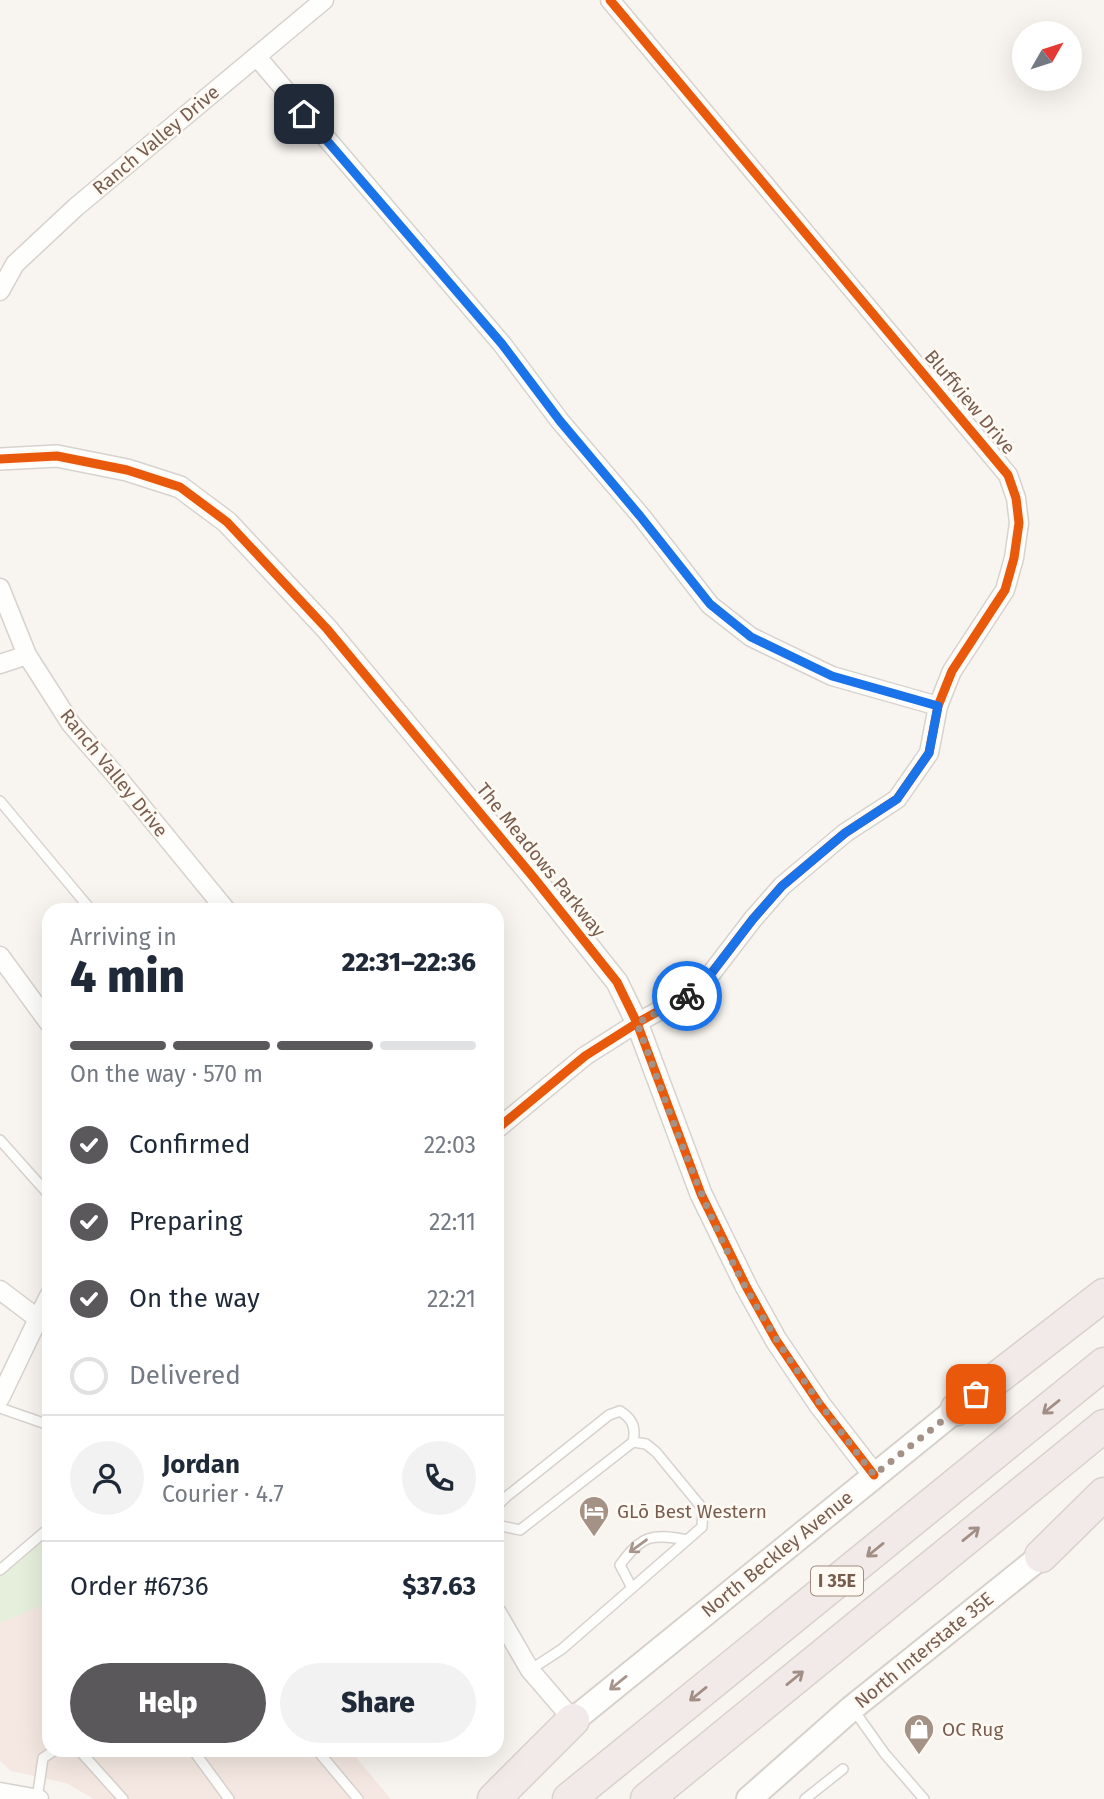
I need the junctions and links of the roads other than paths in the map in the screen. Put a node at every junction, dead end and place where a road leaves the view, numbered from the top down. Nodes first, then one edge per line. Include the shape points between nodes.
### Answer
1 (324, 0) edge
2 (610, 0) edge
3 (257, 57) junction
4 (0, 291) edge
5 (0, 459) edge
6 (0, 588) edge
7 (27, 655) junction
8 (0, 664) edge
9 (938, 706) junction
10 (0, 801) edge
11 (85, 903) edge
12 (220, 903) edge
13 (0, 956) edge
14 (42, 1013) edge
15 (637, 1023) junction
16 (504, 1123) edge
17 (0, 1140) edge
18 (42, 1187) edge
19 (1104, 1277) edge
20 (0, 1290) edge
21 (1104, 1295) edge
22 (42, 1309) edge
23 (37, 1318) junction
24 (1104, 1364) edge
25 (0, 1398) edge
26 (0, 1408) edge
27 (957, 1409) junction
28 (42, 1423) edge
29 (1104, 1426) edge
30 (633, 1442) junction
31 (874, 1475) junction
32 (1104, 1494) edge
33 (504, 1499) edge
34 (1104, 1506) edge
35 (504, 1527) edge
36 (42, 1534) edge
37 (687, 1540) junction
38 (1041, 1556) junction
39 (0, 1570) edge
40 (632, 1588) junction
41 (504, 1625) edge
42 (530, 1670) junction
43 (852, 1708) junction
44 (573, 1720) junction
45 (44, 1757) edge
46 (85, 1757) edge
47 (198, 1757) edge
48 (323, 1757) edge
49 (843, 1769) dead end
50 (0, 1792) edge
51 (38, 1799) edge
52 (122, 1799) edge
53 (229, 1799) edge
54 (358, 1799) edge
55 (477, 1799) edge
56 (494, 1799) edge
57 (569, 1799) edge
58 (647, 1799) edge
59 (749, 1799) edge
60 (805, 1799) edge
61 (924, 1799) edge

1 - 3 street, Ranch Valley Drive
2 - 9 street, Bluffview Drive via 1008,475 1019,523 1005,590 952,671
3 - 4 street, Ranch Valley Drive via 76,208 15,264
3 - 9 street via 502,344 710,604 751,637 832,676
5 - 15 street, The Meadows Parkway via 57,456 127,470 180,487 227,522 327,629 534,877 617,982
6 - 7 street, Ranch Valley Drive
7 - 8 street
7 - 12 street, Ranch Valley Drive via 71,724
9 - 15 street, Bluffview Drive via 929,753 897,799 845,833 782,886 699,986
10 - 11 lane
13 - 14 street
15 - 16 street, Bluffview Drive via 585,1056
15 - 31 street, The Meadows Parkway via 701,1194 747,1288 820,1405
17 - 18 lane
19 - 27 main road, North Beckley Avenue via 1006,1355
20 - 23 street
21 - 27 highway
22 - 23 street
23 - 25 street
24 -> 57 highway, I 35E
26 - 28 lane
27 - 31 main road, North Beckley Avenue
58 -> 29 highway, I 35E
30 - 33 lane via 635,1433 628,1416 620,1411 609,1415
30 - 35 lane via 520,1530
30 - 37 lane via 656,1452 703,1509 702,1527
31 -> 44 main road, North Beckley Avenue
32 - 38 highway
34 - 38 main road, North Interstate 35E
36 - 39 lane
37 - 40 lane
37 -> 40 lane via 653,1536 631,1550 620,1565
38 - 43 main road, North Interstate 35E
40 - 42 lane
41 - 42 street
42 - 44 street
43 - 59 main road, North Interstate 35E
43 - 61 lane
44 - 55 main road, North Beckley Avenue
44 - 56 highway
45 - 51 lane
46 - 52 lane
47 - 53 lane
48 - 54 lane
49 - 60 lane
50 - 51 street

